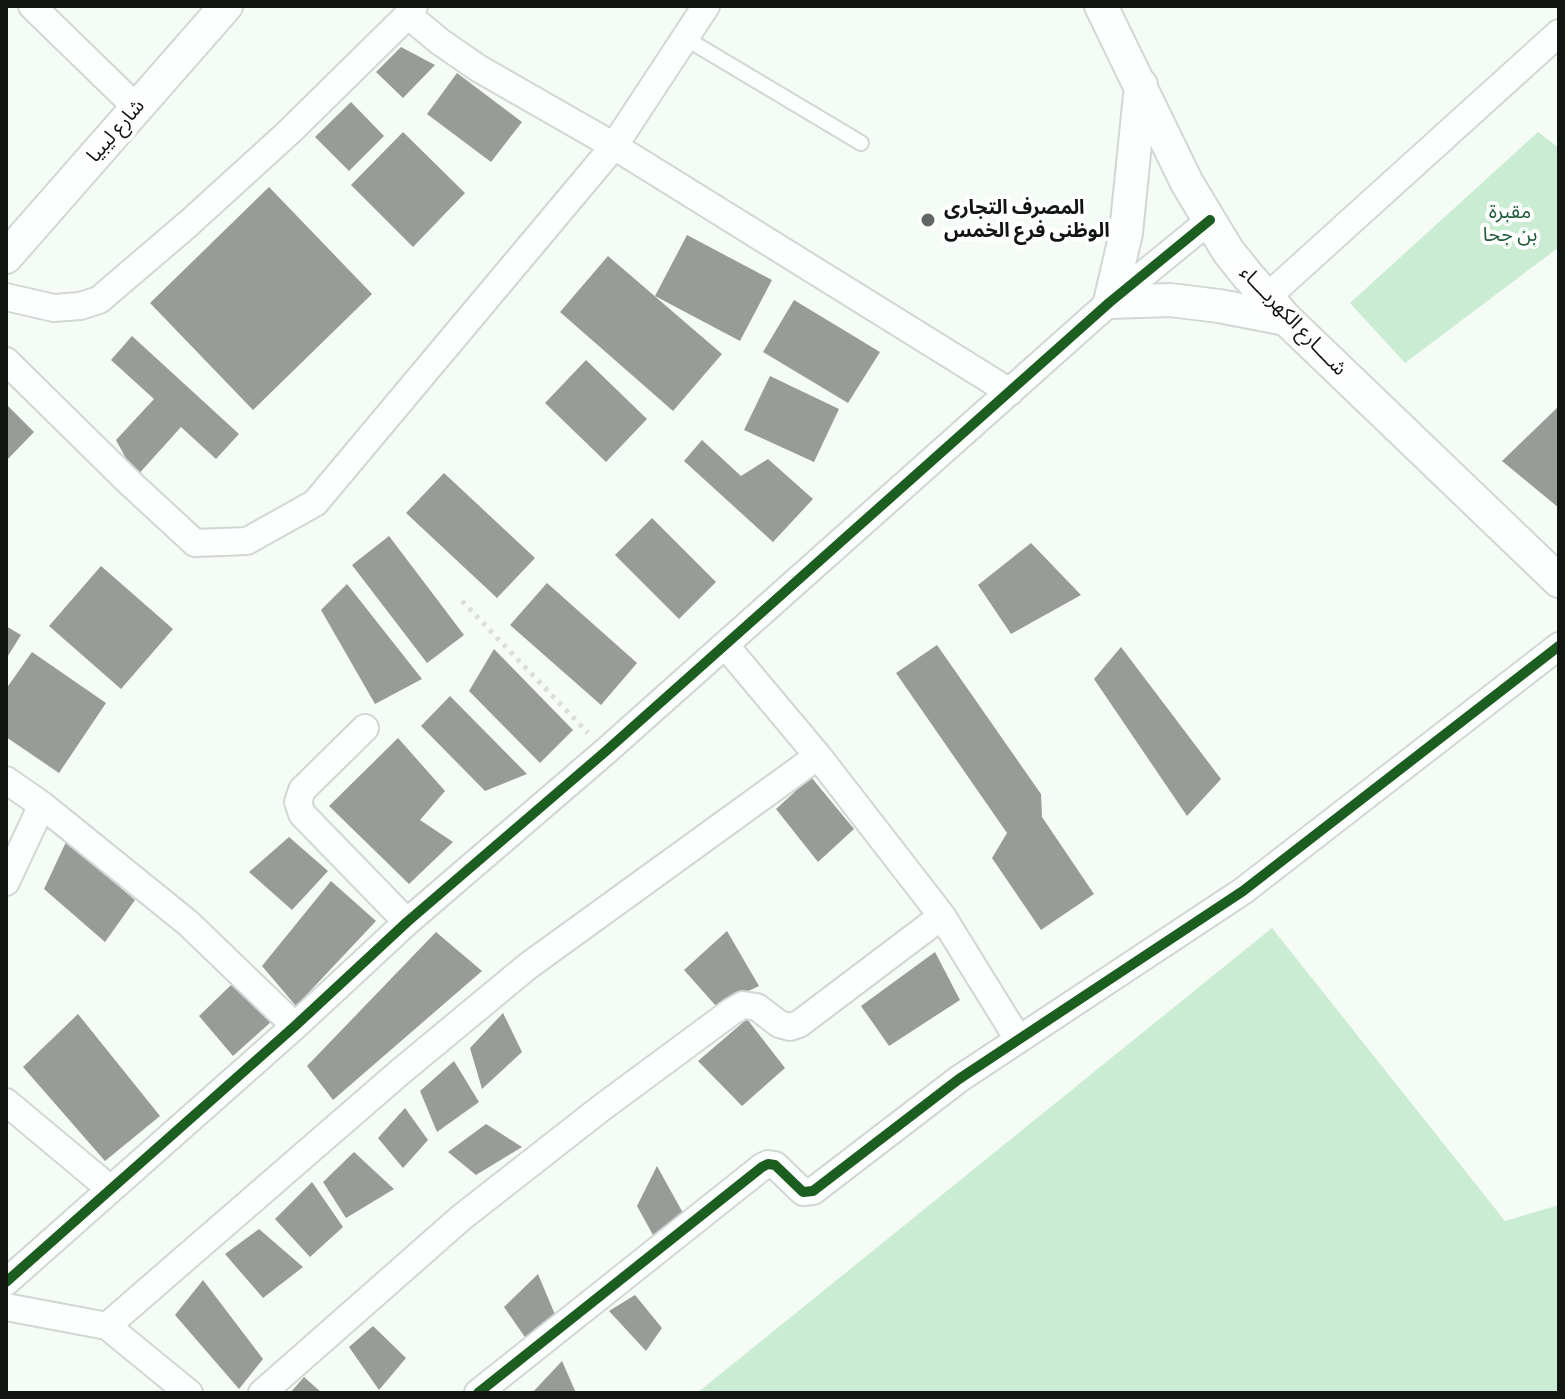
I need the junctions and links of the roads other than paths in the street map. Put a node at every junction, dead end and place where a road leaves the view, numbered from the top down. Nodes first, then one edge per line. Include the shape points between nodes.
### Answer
1 (32, 6) edge
2 (226, 6) edge
3 (706, 6) edge
4 (1101, 6) edge
5 (411, 11) edge
6 (1559, 33) edge
7 (685, 38) junction
8 (1141, 84) junction
9 (137, 108) junction
10 (861, 143) dead end
11 (614, 146) junction
12 (1210, 220) junction
13 (8, 252) edge
14 (6, 297) edge
15 (1110, 302) junction
16 (1276, 308) junction
17 (6, 361) edge
18 (1010, 392) junction
19 (1559, 581) edge
20 (725, 645) junction
21 (1559, 646) edge
22 (365, 728) dead end
23 (818, 756) junction
24 (6, 780) edge
25 (42, 805) junction
26 (6, 882) edge
27 (942, 916) junction
28 (407, 922) junction
29 (295, 1026) junction
30 (1018, 1039) junction
31 (6, 1102) edge
32 (109, 1188) junction
33 (6, 1282) edge
34 (6, 1307) edge
35 (107, 1326) junction
36 (189, 1393) edge
37 (262, 1393) edge
38 (478, 1393) edge

1 - 9 street
2 - 9 street, شارع ليبيا
3 - 7 street
4 - 8 street, شــــارع الكهربــــاء
5 - 11 street via 439,41 478,68
5 - 14 street via 277,143 99,300 54,308
6 - 16 street
7 - 10 lane
7 - 11 street
8 - 12 street, شــــارع الكهربــــاء
8 - 15 street via 1126,233
9 - 13 street, شارع ليبيا
11 - 17 street via 315,503 247,541 195,543
11 - 18 street
12 - 15 street
12 - 16 street, شــــارع الكهربــــاء via 1228,251
15 - 16 street via 1170,300
15 - 18 street
16 - 19 street, شــــارع الكهربــــاء
18 - 20 street
20 - 23 street
20 - 28 street
21 - 30 street via 1243,891
22 - 28 street via 302,790 298,802 302,814
23 - 27 street
23 - 35 street via 528,966
24 - 25 street
25 - 26 street
25 - 29 street via 188,923
27 - 30 street
27 - 37 street via 799,1024 779,1024 757,1007 743,1005 731,1012 462,1217
28 - 29 street
29 - 32 street
30 - 38 street via 813,1191 803,1192 775,1165 762,1167
31 - 32 street
32 - 33 street
34 - 35 street
35 - 36 street

